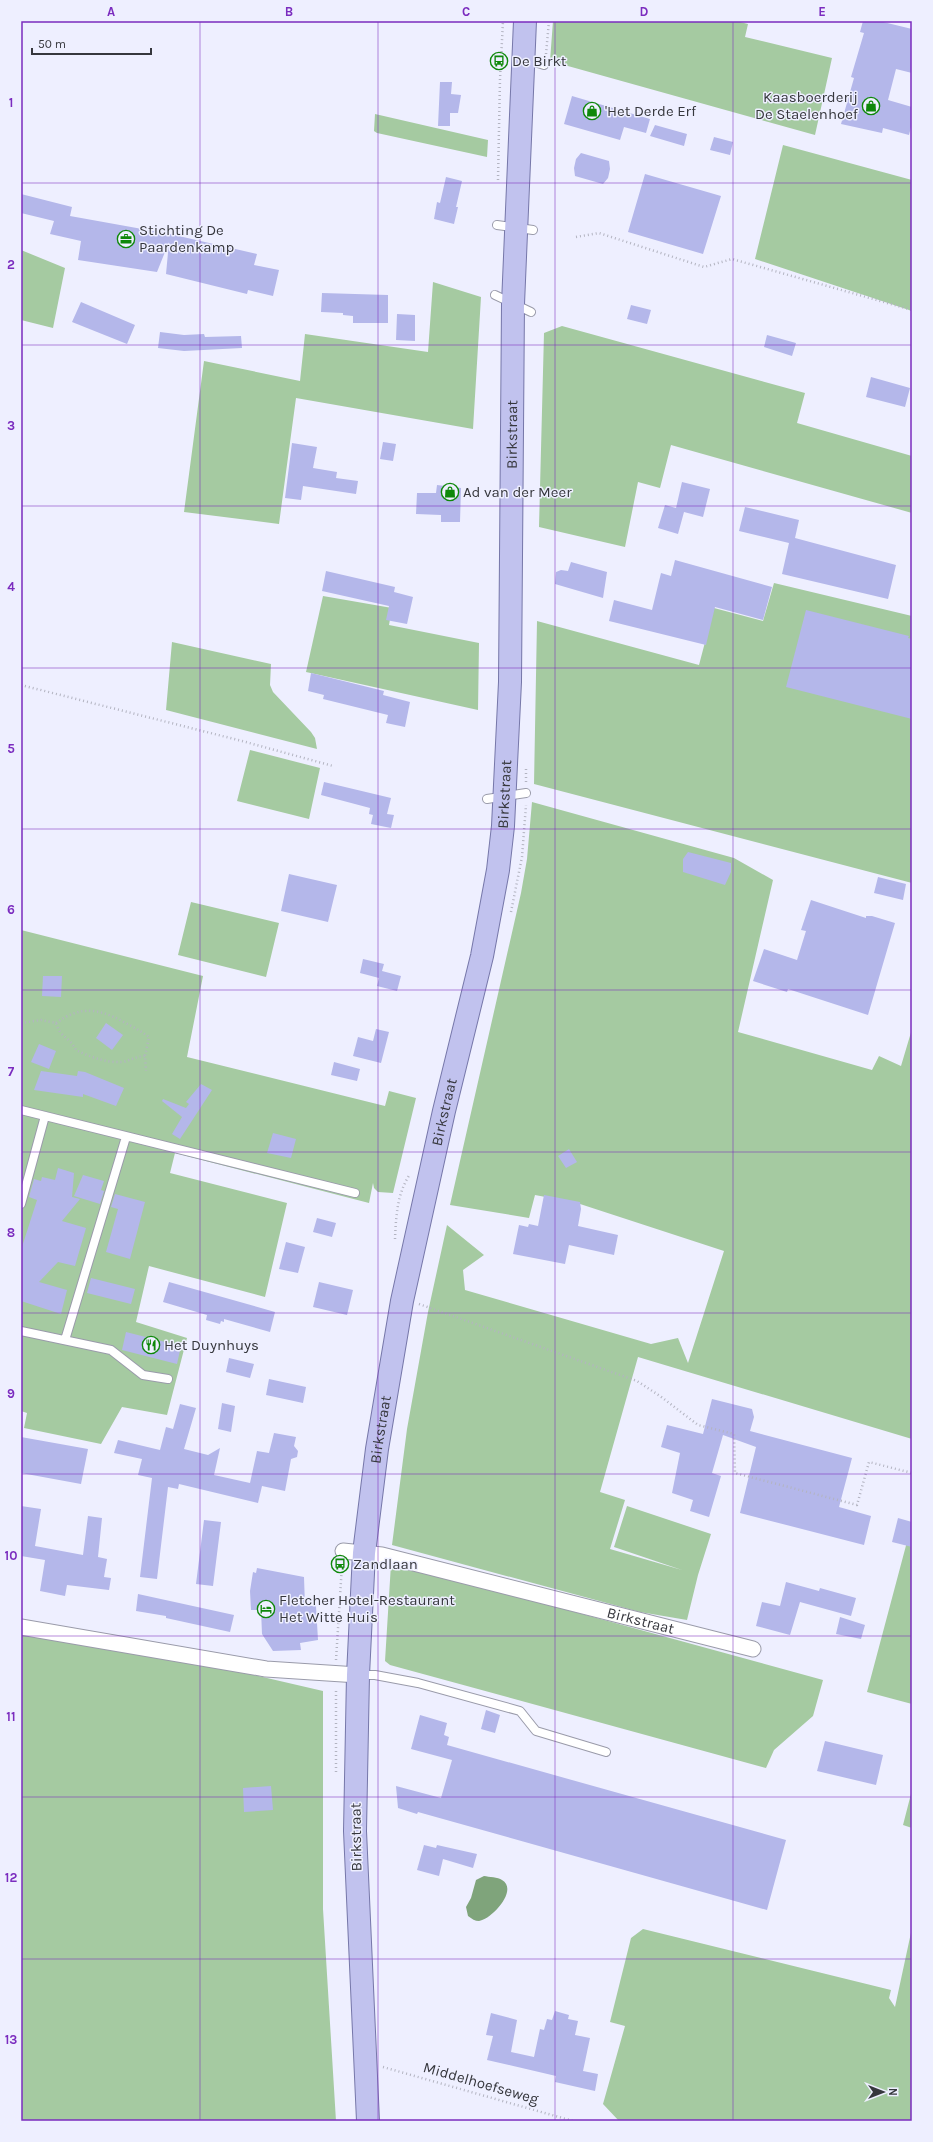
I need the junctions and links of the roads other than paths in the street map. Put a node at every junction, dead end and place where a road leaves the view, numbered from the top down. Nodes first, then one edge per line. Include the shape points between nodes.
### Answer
1 (525, 21) edge
2 (522, 59) junction
3 (544, 65) dead end
4 (526, 793) dead end
5 (496, 798) junction
6 (21, 1110) edge
7 (45, 1116) junction
8 (126, 1137) junction
9 (355, 1193) dead end
10 (21, 1204) edge
11 (21, 1331) edge
12 (64, 1340) junction
13 (168, 1379) dead end
14 (354, 1552) junction
15 (21, 1627) edge
16 (753, 1649) dead end
17 (358, 1675) junction
18 (606, 1752) dead end
19 (368, 2121) edge

1 - 2 main road, Birkstraat
2 - 3 lane
2 - 5 main road, Birkstraat via 513,304 510,682
4 - 5 lane
5 - 14 main road, Birkstraat via 498,870 482,956 402,1300 377,1450
6 - 7 lane
7 - 8 lane
7 - 10 lane
8 - 9 lane
8 - 12 lane
11 - 12 lane
12 - 13 lane via 112,1350 143,1375
14 - 16 street, Birkstraat via 382,1555
14 - 17 main road, Birkstraat
15 - 17 street via 266,1669
17 - 18 lane via 375,1675 418,1683 520,1711 536,1731
17 - 19 main road, Birkstraat via 355,1831

